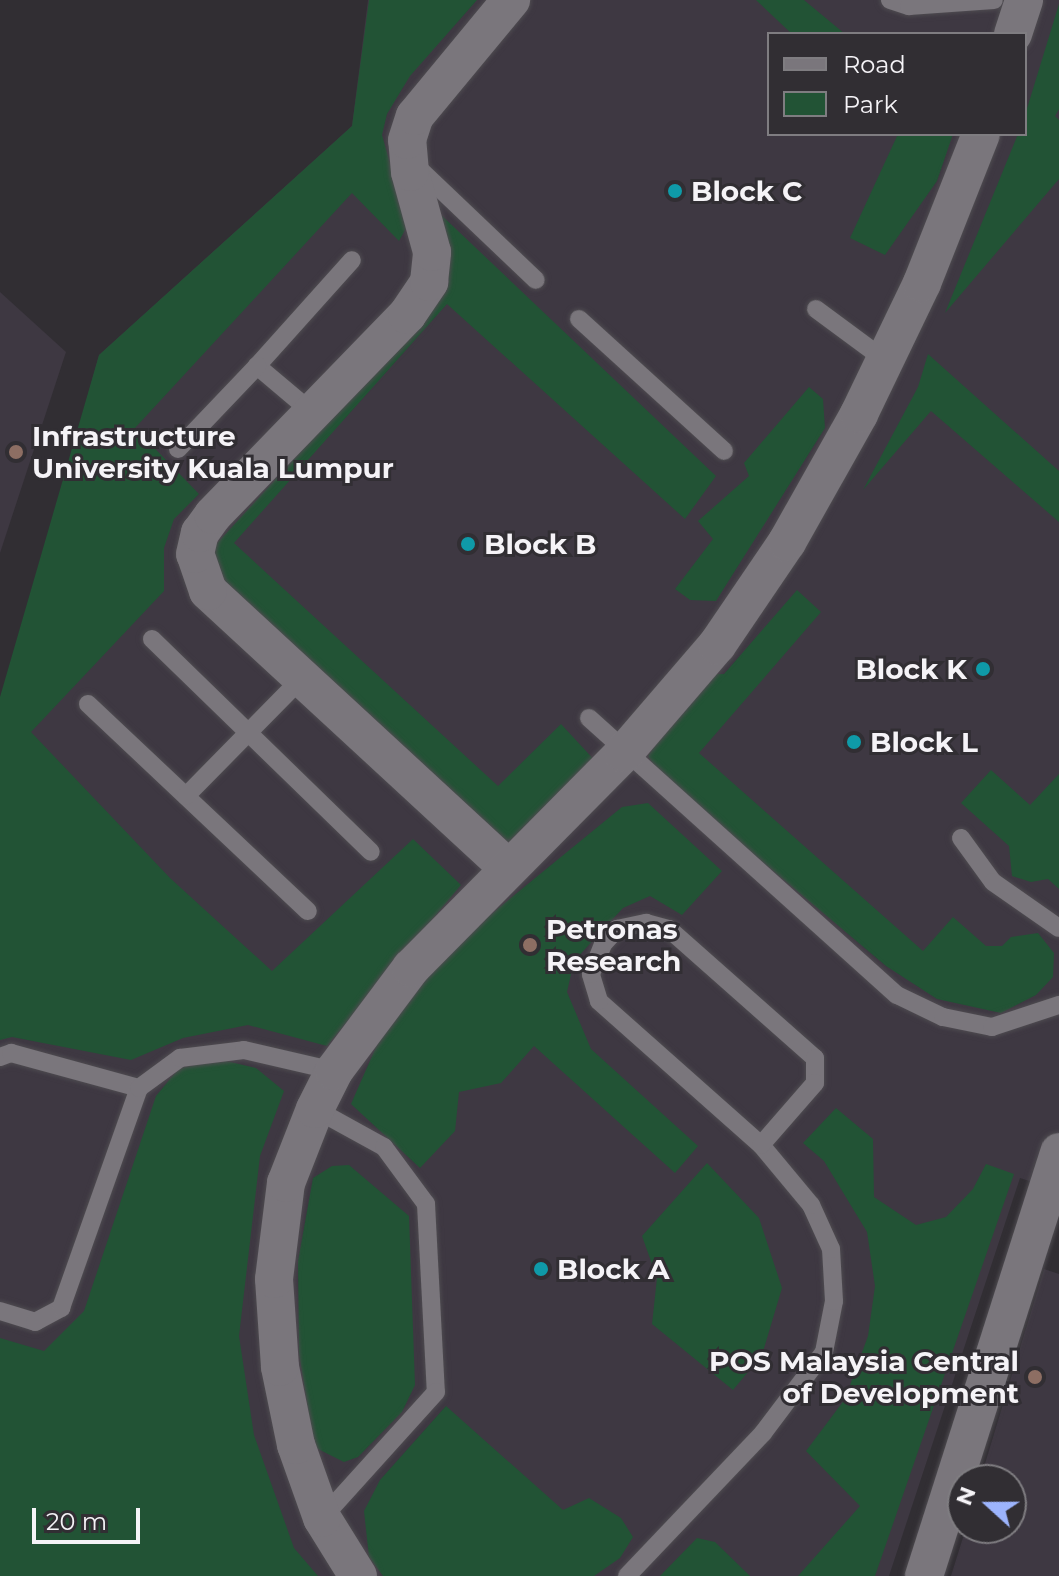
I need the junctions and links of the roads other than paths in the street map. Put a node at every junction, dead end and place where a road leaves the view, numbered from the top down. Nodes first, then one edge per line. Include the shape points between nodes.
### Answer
1 (511, 0) edge
2 (890, 0) edge
3 (994, 0) edge
4 (1024, 0) edge
5 (1014, 32) edge
6 (980, 136) edge
7 (406, 156) junction
8 (352, 260) dead end
9 (536, 280) dead end
10 (816, 309) dead end
11 (579, 319) dead end
12 (885, 360) junction
13 (257, 366) junction
14 (314, 414) junction
15 (178, 449) dead end
16 (724, 451) dead end
17 (152, 639) dead end
18 (303, 677) junction
19 (88, 704) dead end
20 (589, 718) dead end
21 (247, 734) junction
22 (624, 753) junction
23 (186, 796) junction
24 (961, 838) dead end
25 (371, 852) dead end
26 (508, 868) junction
27 (308, 911) dead end
28 (1059, 928) edge
29 (1059, 1005) edge
30 (0, 1057) edge
31 (334, 1071) junction
32 (139, 1088) junction
33 (315, 1109) junction
34 (761, 1145) junction
35 (1059, 1152) edge
36 (1047, 1233) edge
37 (0, 1311) edge
38 (322, 1518) junction
39 (358, 1576) edge
40 (627, 1576) edge
41 (924, 1576) edge

1 - 7 street via 415,116
2 - 3 lane via 909,6
4 - 5 street
6 - 12 street
7 - 9 lane
7 - 14 street via 432,252 429,282 407,315
8 - 13 lane
10 - 12 lane
11 - 16 lane
12 - 22 street via 787,542 717,645
13 - 14 lane
13 - 15 lane
14 - 18 street via 213,515 200,533 195,554 208,591
17 - 21 lane
18 - 21 lane
18 - 26 street
19 - 23 lane
20 - 22 lane
21 - 23 lane
21 - 25 lane
22 - 26 street
22 - 29 lane via 897,995 943,1017 992,1027
23 - 27 lane
24 - 28 lane via 993,882
26 - 31 street via 411,968
30 - 32 lane via 11,1053
31 - 32 lane via 244,1050 210,1050 180,1058
31 - 33 street
32 - 37 lane via 61,1308 35,1322
33 - 38 street via 286,1183 274,1279 280,1367 296,1445
33 - 38 lane via 384,1147 426,1204 436,1392
34 - 34 lane via 599,1001 591,974 603,944 617,929 646,923 669,929 815,1058 815,1083
34 - 40 lane via 811,1205 831,1249 834,1301 824,1352 763,1433
35 - 36 street
36 - 41 street
38 - 39 street

